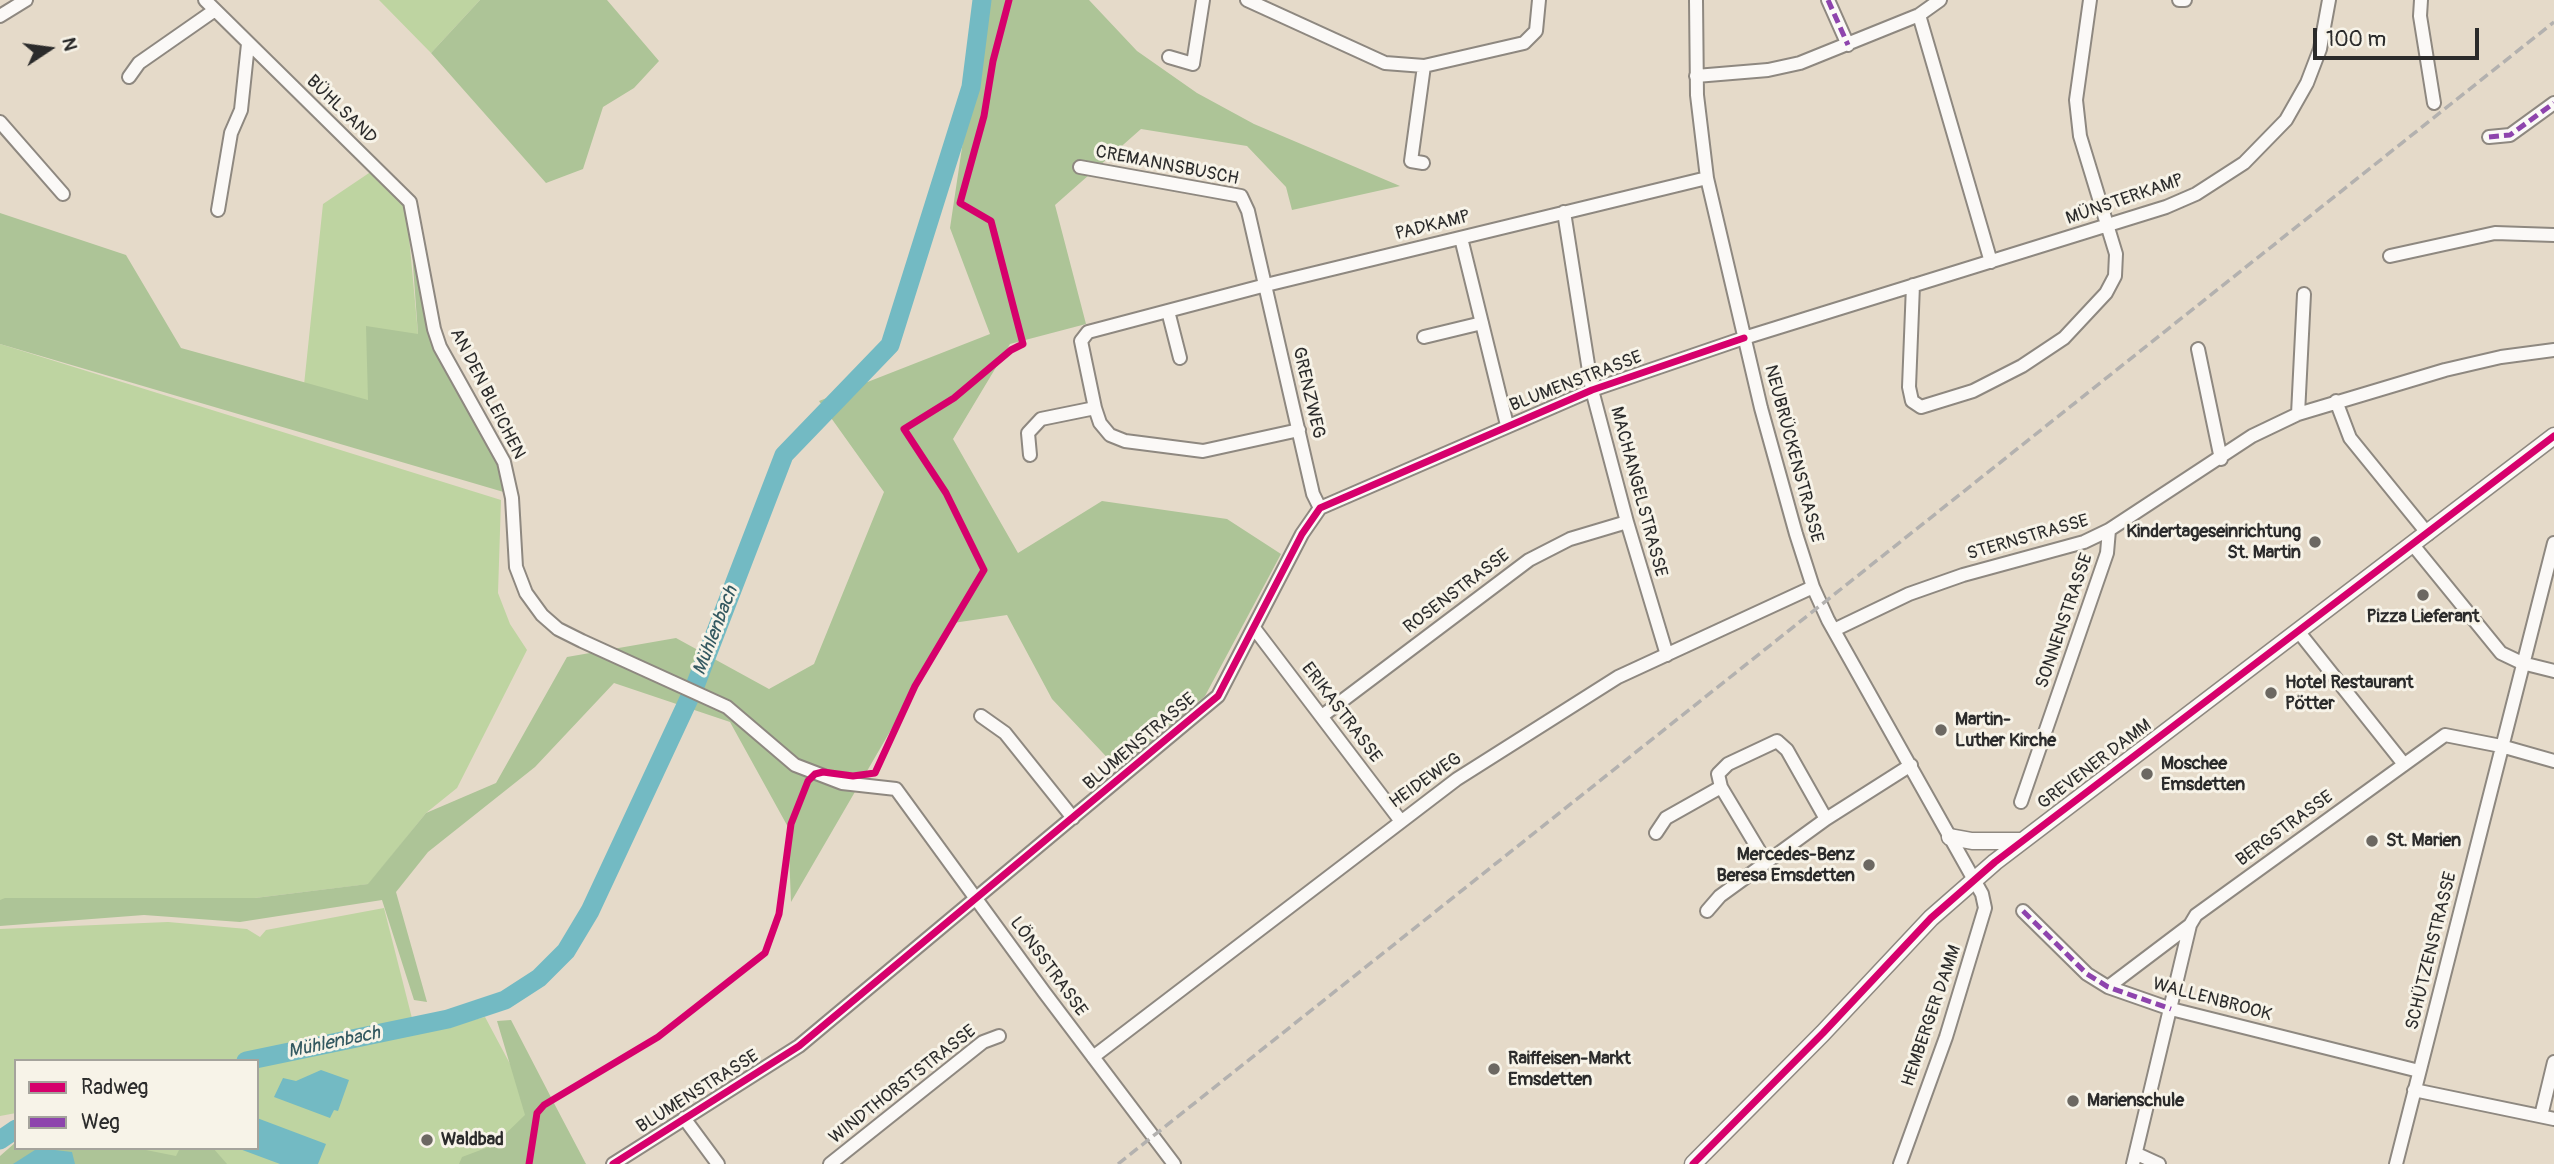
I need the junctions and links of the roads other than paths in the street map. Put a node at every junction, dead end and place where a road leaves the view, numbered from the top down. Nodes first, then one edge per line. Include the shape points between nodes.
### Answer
1 (26, 0) edge
2 (205, 0) edge
3 (1203, 0) edge
4 (1247, 0) edge
5 (1539, 0) edge
6 (1696, 0) edge
7 (1828, 0) edge
8 (1940, 0) edge
9 (2090, 0) edge
10 (2179, 0) edge
11 (2185, 0) edge
12 (2329, 0) edge
13 (2421, 0) edge
14 (215, 10) junction
15 (1919, 15) junction
16 (0, 16) edge
17 (248, 44) junction
18 (1848, 46) junction
19 (1169, 57) dead end
20 (1423, 66) junction
21 (1696, 76) junction
22 (129, 77) dead end
23 (2434, 103) dead end
24 (2554, 103) edge
25 (0, 122) edge
26 (2488, 137) dead end
27 (1423, 163) dead end
28 (1080, 167) dead end
29 (1707, 178) junction
30 (63, 194) dead end
31 (410, 202) joint
32 (218, 210) dead end
33 (1564, 212) junction
34 (2108, 225) junction
35 (2554, 235) edge
36 (1461, 238) junction
37 (2390, 256) dead end
38 (1991, 262) junction
39 (1266, 285) junction
40 (1913, 285) junction
41 (2304, 294) dead end
42 (1168, 311) junction
43 (1482, 323) junction
44 (1424, 337) dead end
45 (1744, 338) junction
46 (2198, 349) dead end
47 (2554, 350) edge
48 (1180, 358) dead end
49 (1592, 390) junction
50 (2336, 401) junction
51 (1095, 408) junction
52 (2298, 414) junction
53 (1507, 425) junction
54 (1298, 430) junction
55 (2554, 436) edge
56 (1030, 456) dead end
57 (2221, 459) junction
58 (1320, 508) junction
59 (1627, 522) junction
60 (2109, 530) junction
61 (2428, 534) junction
62 (2554, 542) edge
63 (2413, 545) junction
64 (1813, 587) junction
65 (1254, 628) junction
66 (1834, 630) junction
67 (2298, 631) junction
68 (1667, 655) junction
69 (2522, 663) junction
70 (2554, 671) edge
71 (981, 716) dead end
72 (1322, 716) junction
73 (2501, 746) junction
74 (2554, 761) edge
75 (2403, 763) junction
76 (1910, 765) junction
77 (1721, 787) junction
78 (896, 789) joint
79 (2021, 802) dead end
80 (1073, 818) junction
81 (1826, 819) junction
82 (1400, 820) junction
83 (1656, 833) dead end
84 (1950, 837) junction
85 (2020, 841) junction
86 (1766, 862) junction
87 (1973, 880) junction
88 (977, 899) junction
89 (1707, 911) dead end
90 (2023, 911) dead end
91 (2190, 925) junction
92 (2108, 987) junction
93 (2171, 1009) junction
94 (999, 1036) dead end
95 (1093, 1057) junction
96 (2554, 1062) edge
97 (2419, 1071) junction
98 (2414, 1090) junction
99 (2540, 1116) junction
100 (684, 1118) junction
101 (2554, 1119) edge
102 (2135, 1159) edge
103 (613, 1164) edge
104 (718, 1164) edge
105 (830, 1164) edge
106 (1174, 1164) edge
107 (1693, 1164) edge
108 (1900, 1164) edge
109 (2159, 1164) edge
110 (2396, 1164) edge

1 - 16 street
2 - 14 street, BÜHLSAND
3 - 19 street via 1193,64
4 - 20 street via 1385,63
5 - 20 street via 1536,31 1524,43
6 - 21 street, NEUBRÜCKENSTRASSE
7 - 18 street
8 - 15 street
9 - 34 street via 2076,100 2080,136
10 - 11 street
12 - 34 street, MÜNSTERKAMP via 2320,49 2307,83 2286,120 2244,163 2196,194
13 - 23 street
14 - 17 street, BÜHLSAND
14 - 22 street via 139,63
15 - 18 street
15 - 38 street
17 - 31 street, BÜHLSAND
17 - 32 street via 241,110 232,133
18 - 21 street via 1768,70
20 - 27 street via 1412,161
21 - 29 street, NEUBRÜCKENSTRASSE
24 - 26 street via 2510,135
25 - 30 street
28 - 39 street, CREMANNSBUSCH via 1241,196
29 - 33 street, PADKAMP
29 - 45 street, NEUBRÜCKENSTRASSE
31 - 78 street, AN DEN BLEICHEN via 440,346 503,462 509,479 516,566 526,593 542,615 558,629 727,707 795,765 842,783
33 - 36 street, PADKAMP
33 - 49 street, MACHANGELSTRASSE
34 - 38 street, MÜNSTERKAMP
34 - 40 street via 2116,254 2115,276 2092,311 2064,338 2022,366 1973,391 1921,407 1912,401 1909,387
35 - 37 street via 2496,233
36 - 39 street, PADKAMP
36 - 43 street
38 - 40 street, BLUMENSTRASSE
39 - 42 street, PADKAMP
39 - 54 street, GRENZWEG
40 - 45 street, BLUMENSTRASSE
41 - 52 street
42 - 48 street
42 - 51 street, PADKAMP via 1088,332 1081,341
43 - 44 street
43 - 53 street
45 - 49 street, BLUMENSTRASSE
45 - 64 street, NEUBRÜCKENSTRASSE
46 - 57 street
47 - 50 street, STERNSTRASSE via 2501,357
49 - 53 street, BLUMENSTRASSE
49 - 59 street, MACHANGELSTRASSE
50 - 52 street, STERNSTRASSE
50 - 61 street via 2350,438
51 - 54 street via 1100,423 1118,438 1203,451
51 - 56 street via 1041,419 1028,433
52 - 57 street, STERNSTRASSE via 2252,436
53 - 58 street, BLUMENSTRASSE
54 - 58 street, GRENZWEG
55 - 61 main road, GREVENER DAMM
57 - 60 street, STERNSTRASSE
58 - 65 street, BLUMENSTRASSE
59 - 68 street, MACHANGELSTRASSE
59 - 72 street, ROSENSTRASSE via 1570,539 1529,559
60 - 66 street, STERNSTRASSE via 2084,542 1909,594
60 - 79 street, SONNENSTRASSE via 2107,553
61 - 63 main road, GREVENER DAMM
62 - 69 street, SCHÜTZENSTRASSE
63 - 67 main road, GREVENER DAMM
63 - 69 street via 2501,653
64 - 66 street, NEUBRÜCKENSTRASSE
64 - 68 street, HEIDEWEG
65 - 72 street, ERIKASTRASSE
65 - 80 street, BLUMENSTRASSE via 1218,696
66 - 76 street, NEUBRÜCKENSTRASSE
67 - 75 street
67 - 85 main road, GREVENER DAMM
68 - 82 street, HEIDEWEG via 1618,677
69 - 70 street
69 - 73 street, SCHÜTZENSTRASSE
71 - 80 street via 1005,733
72 - 82 street, ERIKASTRASSE
73 - 74 street, BERGSTRASSE
73 - 75 street, BERGSTRASSE via 2445,735
73 - 97 street, SCHÜTZENSTRASSE
75 - 91 street, BERGSTRASSE via 2196,915
76 - 81 street
76 - 84 street, NEUBRÜCKENSTRASSE
77 - 81 street via 1718,774 1728,764 1777,741 1787,750
77 - 83 street via 1666,818
77 - 86 street
78 - 88 street, LÖNSSTRASSE
80 - 88 street, BLUMENSTRASSE
81 - 86 street
82 - 95 street, HEIDEWEG
84 - 85 main road
84 - 87 street, NEUBRÜCKENSTRASSE
85 - 87 main road, GREVENER DAMM
86 - 89 street
87 - 107 main road, GREVENER DAMM
87 - 108 street, HEMBERGER DAMM via 1982,894 1984,917
88 - 95 street, LÖNSSTRASSE
88 - 100 street, BLUMENSTRASSE via 799,1046
90 - 92 street, WALLENBROOK via 2087,974
91 - 92 street, BERGSTRASSE
91 - 93 street
92 - 93 street, WALLENBROOK
93 - 97 street, WALLENBROOK
93 - 102 street
94 - 105 street, WINDTHORSTSTRASSE via 983,1042
95 - 106 street, LÖNSSTRASSE
96 - 99 street
97 - 98 street, SCHÜTZENSTRASSE
98 - 99 street
98 - 110 street, SCHÜTZENSTRASSE
99 - 101 street
100 - 103 street, BLUMENSTRASSE
100 - 104 street
102 - 109 street

